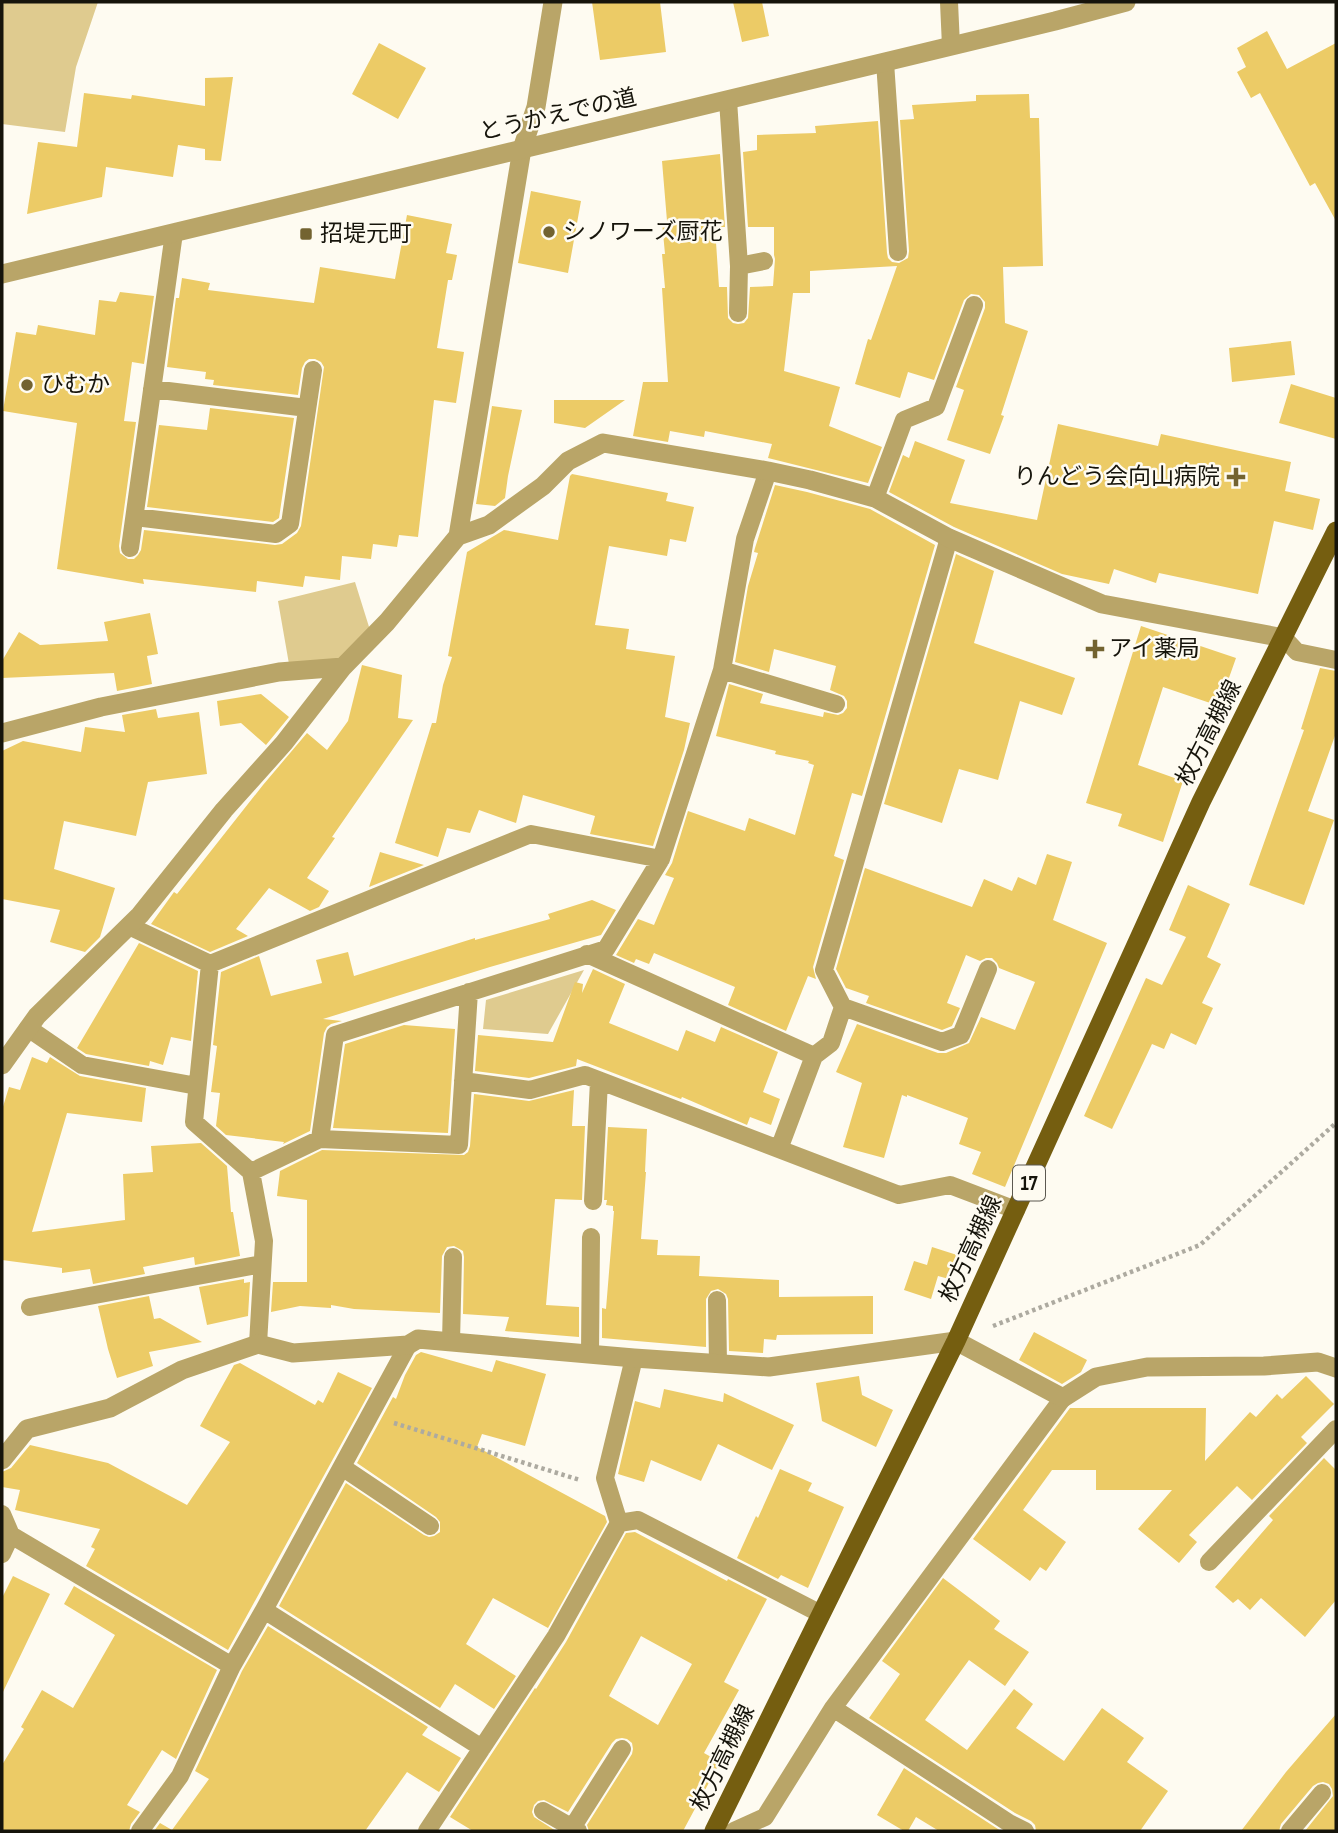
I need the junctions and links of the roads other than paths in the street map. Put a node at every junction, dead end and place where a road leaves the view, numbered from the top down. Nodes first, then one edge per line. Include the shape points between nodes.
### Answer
1 (553, 2) edge
2 (949, 2) edge
3 (1126, 2) edge
4 (951, 46) junction
5 (885, 62) junction
6 (728, 100) junction
7 (522, 149) junction
8 (174, 233) junction
9 (898, 252) dead end
10 (764, 261) dead end
11 (739, 266) junction
12 (2, 274) edge
13 (974, 305) dead end
14 (738, 313) dead end
15 (313, 370) dead end
16 (152, 389) junction
17 (307, 408) junction
18 (768, 471) junction
19 (876, 498) junction
20 (135, 517) junction
21 (1336, 531) edge
22 (458, 536) junction
23 (949, 538) junction
24 (130, 548) dead end
25 (1284, 638) junction
26 (1336, 660) edge
27 (343, 667) junction
28 (722, 670) junction
29 (836, 704) dead end
30 (2, 733) edge
31 (661, 859) junction
32 (129, 926) junction
33 (587, 954) junction
34 (210, 964) junction
35 (988, 969) dead end
36 (469, 992) junction
37 (843, 1007) junction
38 (29, 1028) junction
39 (814, 1056) junction
40 (2, 1065) edge
41 (463, 1081) junction
42 (599, 1081) junction
43 (197, 1086) junction
44 (320, 1139) junction
45 (779, 1149) junction
46 (251, 1172) junction
47 (593, 1201) dead end
48 (1016, 1210) junction
49 (591, 1237) dead end
50 (453, 1257) dead end
51 (262, 1264) junction
52 (718, 1300) dead end
53 (30, 1307) dead end
54 (956, 1340) junction
55 (451, 1342) junction
56 (258, 1344) junction
57 (408, 1345) junction
58 (590, 1354) junction
59 (634, 1358) junction
60 (718, 1364) junction
61 (1336, 1368) edge
62 (1063, 1398) junction
63 (1336, 1429) edge
64 (2, 1460) edge
65 (342, 1467) junction
66 (2, 1514) edge
67 (619, 1522) junction
68 (430, 1526) dead end
69 (11, 1535) junction
70 (2, 1554) edge
71 (1209, 1562) dead end
72 (264, 1611) junction
73 (821, 1614) junction
74 (232, 1666) junction
75 (833, 1709) junction
76 (482, 1748) junction
77 (622, 1749) dead end
78 (1322, 1793) dead end
79 (543, 1811) dead end
80 (575, 1830) edge
81 (140, 1831) edge
82 (427, 1831) edge
83 (714, 1831) edge
84 (734, 1831) edge
85 (1025, 1831) edge
86 (1290, 1831) edge

1 - 7 street via 536,107
2 - 4 lane
3 - 4 street, とうかえでの道
4 - 5 street, とうかえでの道
5 - 6 street, とうかえでの道
5 - 9 lane
6 - 7 street, とうかえでの道
6 - 11 lane
7 - 8 street, とうかえでの道
7 - 22 street
8 - 12 street, とうかえでの道
8 - 16 lane
10 - 11 lane
11 - 14 lane
13 - 19 lane via 936,407 904,420
15 - 17 lane
16 - 17 lane
16 - 20 lane
17 - 20 lane via 290,524 276,534
18 - 19 street
18 - 22 street via 603,443 568,461 544,486 489,525
18 - 28 lane via 745,539
19 - 23 street
20 - 24 lane
21 - 25 main road, 枚方高槻線 / 17
22 - 27 street
23 - 25 street via 1102,604
23 - 37 lane via 824,970
25 - 26 lane via 1297,652
25 - 48 main road, 枚方高槻線 / 17 via 1201,802
27 - 30 street via 279,672 101,707
27 - 32 street
28 - 29 lane
28 - 31 lane
31 - 33 lane via 606,948
31 - 34 lane via 531,834
32 - 34 lane
32 - 38 street
33 - 36 lane
33 - 39 lane
34 - 43 lane
35 - 37 lane via 961,1035 943,1042
36 - 41 lane
36 - 44 lane via 335,1035
37 - 39 lane via 831,1043
38 - 40 street
38 - 43 lane via 82,1065
39 - 45 lane
41 - 42 lane via 530,1090 585,1075
41 - 44 lane via 459,1145
42 - 45 lane
42 - 47 lane
43 - 46 lane via 194,1122
44 - 46 lane
45 - 48 lane via 899,1195 950,1185
46 - 51 lane via 264,1241
48 - 54 main road, 枚方高槻線 / 17
49 - 58 lane
50 - 55 lane
51 - 53 lane
51 - 56 lane
52 - 60 lane
54 - 60 street via 769,1367
54 - 62 street
54 - 73 main road, 枚方高槻線 / 17
55 - 57 street via 418,1339
55 - 58 street
56 - 57 street via 293,1353
56 - 64 street via 183,1370 110,1408 27,1429
57 - 65 lane
58 - 59 street
59 - 60 street
59 - 67 lane via 605,1478
61 - 62 street via 1318,1363 1147,1367 1096,1377
62 - 75 lane
63 - 71 lane
65 - 68 lane
65 - 72 lane
66 - 69 lane
67 - 73 lane via 638,1520
67 - 76 lane via 555,1636
69 - 70 lane
69 - 74 lane
72 - 74 lane
72 - 76 lane
73 - 83 main road, 枚方高槻線 / 17
74 - 81 lane via 180,1776
75 - 84 lane via 765,1817
75 - 85 lane
76 - 82 lane
77 - 80 lane
78 - 86 lane
79 - 80 lane

